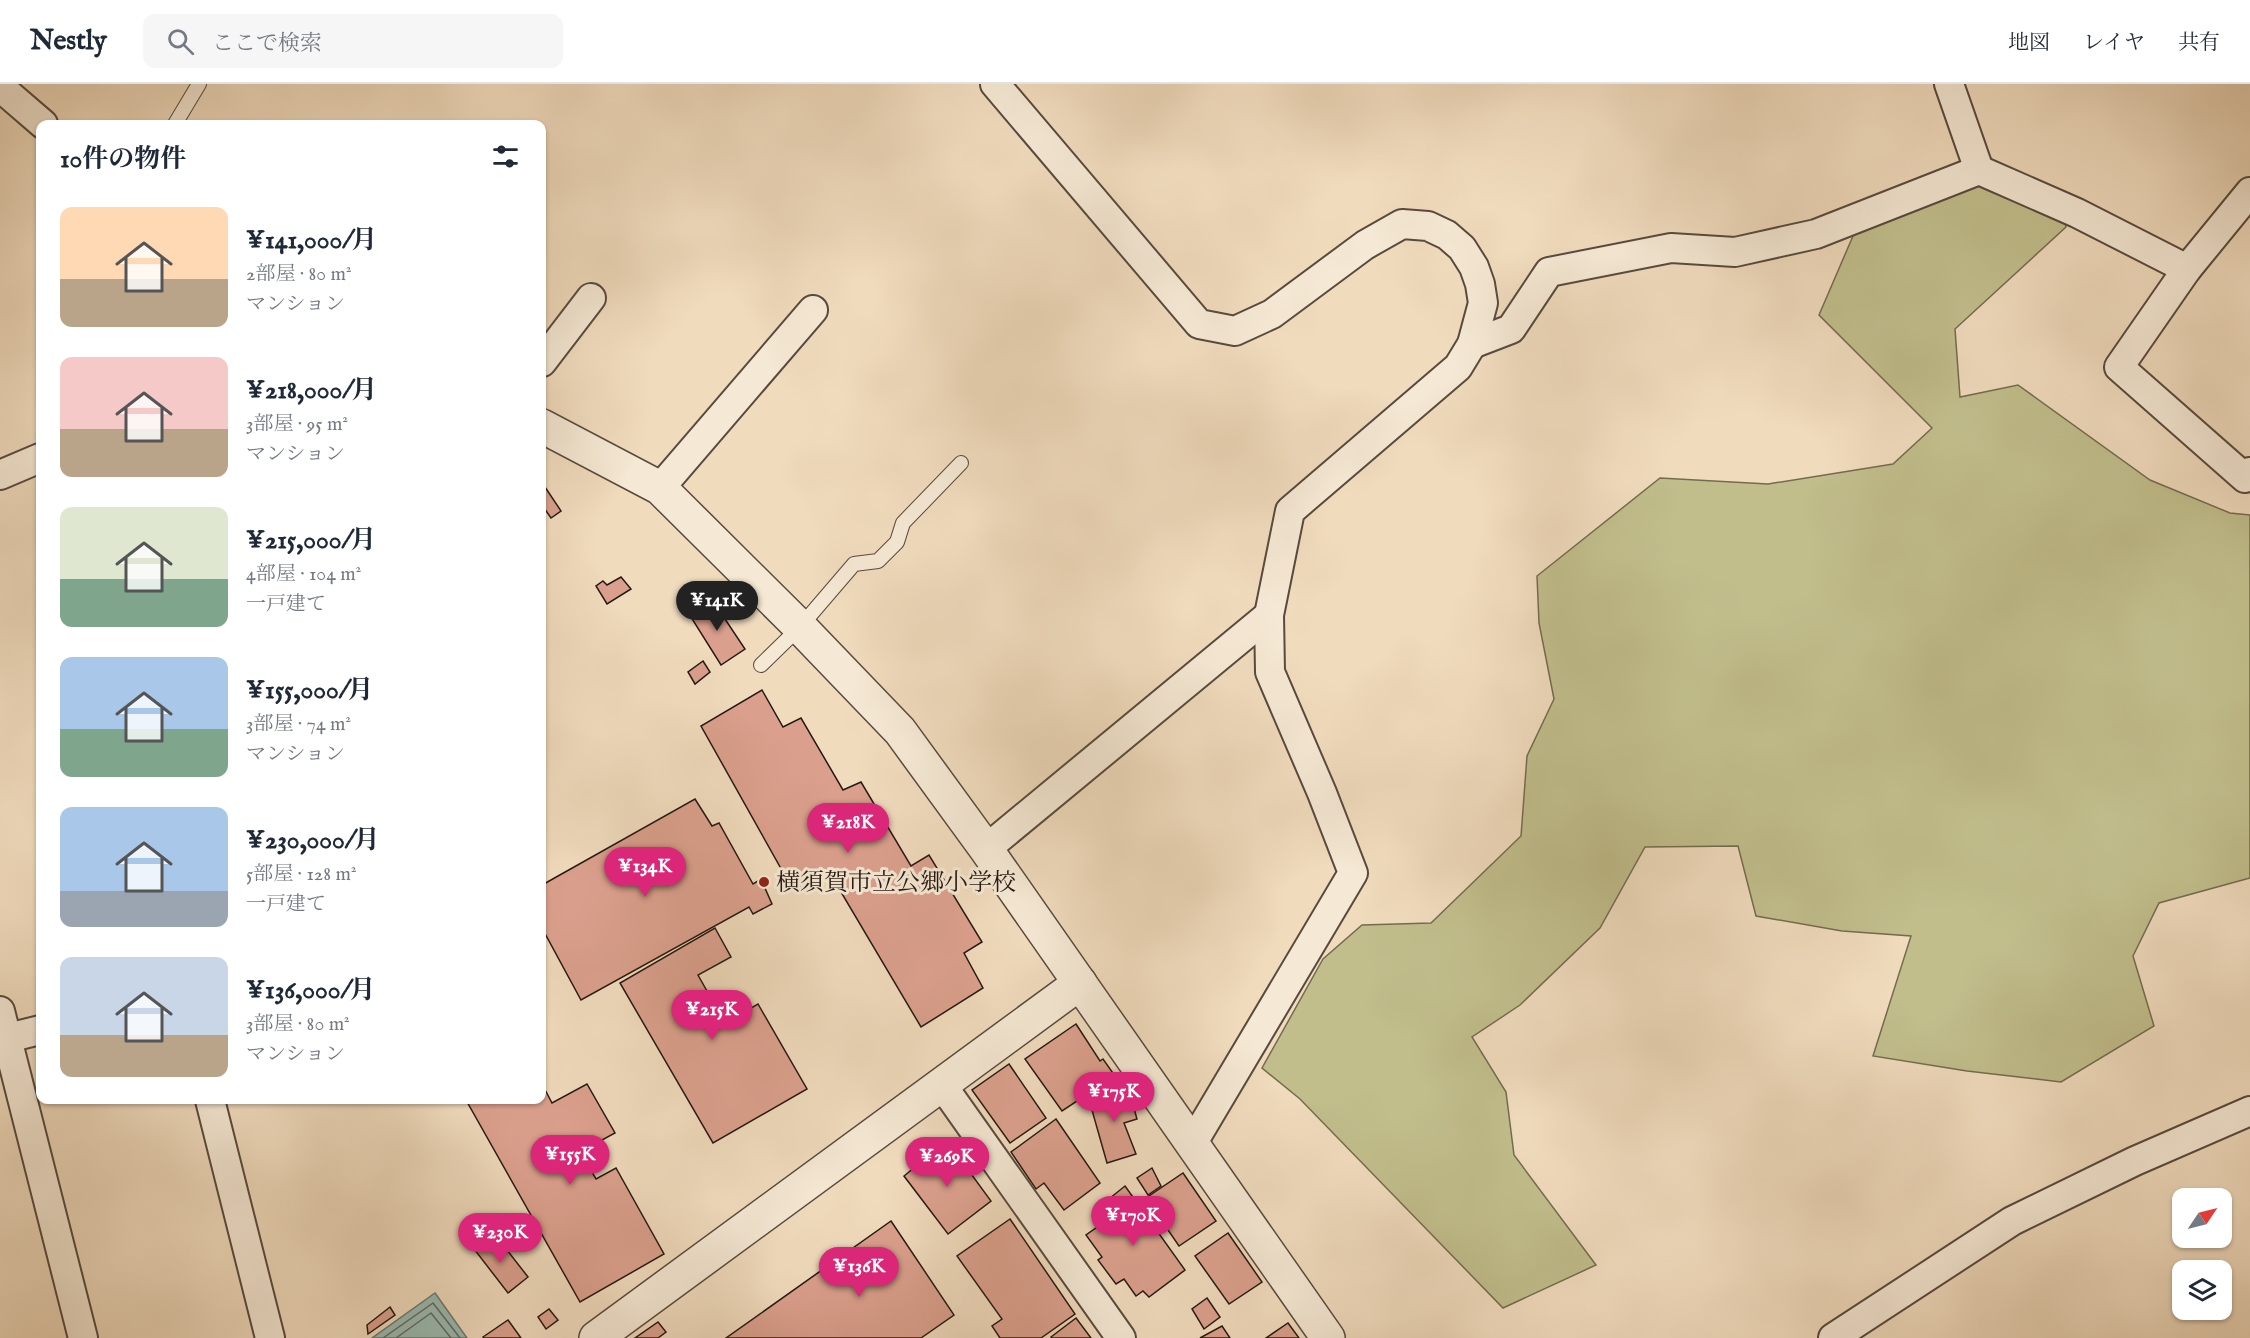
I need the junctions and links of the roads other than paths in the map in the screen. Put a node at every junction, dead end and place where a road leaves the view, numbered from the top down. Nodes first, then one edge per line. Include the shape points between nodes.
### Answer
1 (199, 84) edge
2 (995, 84) edge
3 (1949, 84) edge
4 (0, 87) edge
5 (38, 120) edge
6 (177, 120) edge
7 (1979, 170) junction
8 (2250, 192) edge
9 (2187, 268) junction
10 (591, 298) dead end
11 (813, 310) dead end
12 (1472, 344) junction
13 (546, 357) edge
14 (546, 428) edge
15 (36, 460) edge
16 (962, 463) dead end
17 (2250, 472) edge
18 (0, 475) edge
19 (660, 488) junction
20 (1269, 615) junction
21 (800, 627) junction
22 (761, 665) dead end
23 (986, 849) junction
24 (1080, 983) junction
25 (2, 1030) edge
26 (36, 1030) edge
27 (942, 1085) junction
28 (211, 1104) edge
29 (2250, 1111) edge
30 (1192, 1144) junction
31 (83, 1338) edge
32 (270, 1338) edge
33 (596, 1338) edge
34 (1121, 1338) edge
35 (1328, 1338) edge
36 (1833, 1338) edge

1 - 6 lane
2 - 12 street via 1199,324 1235,330 1272,314 1365,245 1402,224 1428,226 1447,235 1462,248 1474,267 1483,303
3 - 7 street
4 - 5 street
7 - 9 street
7 - 12 street via 1816,234 1735,252 1671,248 1549,272 1511,329
8 - 9 street
9 - 17 street via 2119,367 2245,478
10 - 13 street
11 - 19 street
12 - 20 street via 1458,367 1290,511
14 - 19 street
15 - 18 street
16 - 21 lane via 903,523 897,542 878,561 854,564
19 - 21 street
20 - 23 street
20 - 30 street via 1270,672 1353,873
21 - 22 lane
21 - 23 street via 900,731
23 - 24 street
24 - 27 street
24 - 30 street
25 - 26 street
25 - 31 street
27 - 33 street
27 - 34 street
28 - 32 street
29 - 36 street via 2012,1221
30 - 35 street

